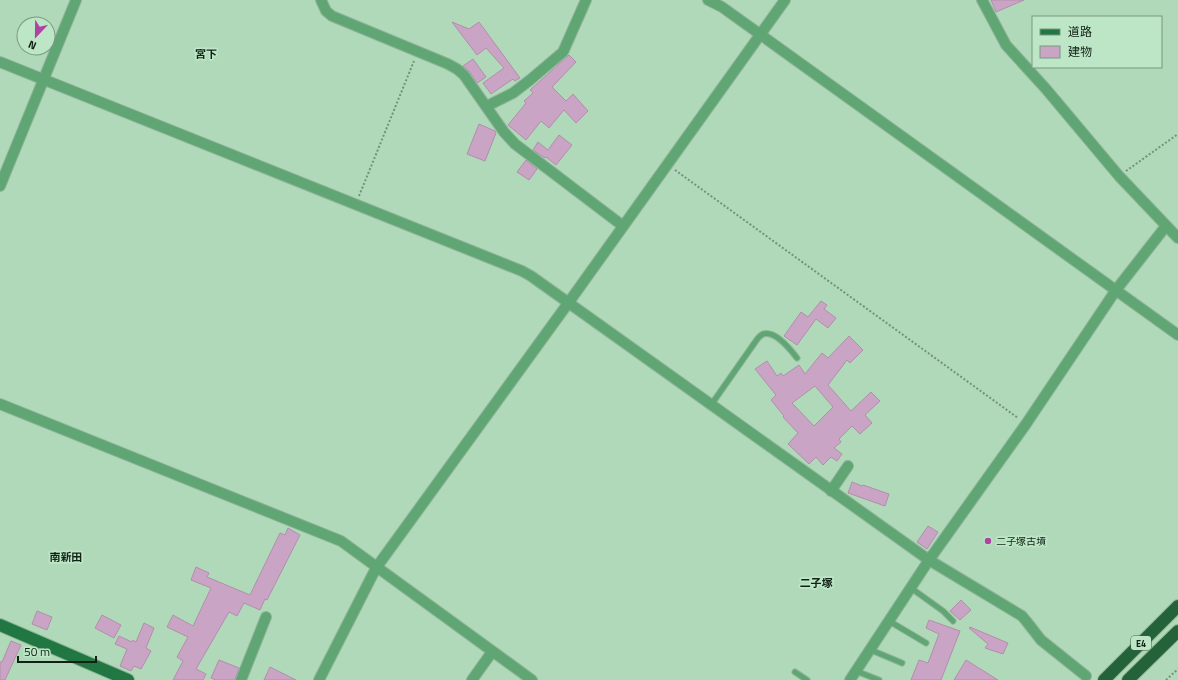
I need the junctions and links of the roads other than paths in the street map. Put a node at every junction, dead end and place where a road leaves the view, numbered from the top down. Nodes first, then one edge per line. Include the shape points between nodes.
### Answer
1 (76, 0) edge
2 (321, 0) edge
3 (586, 0) edge
4 (708, 0) edge
5 (785, 0) edge
6 (982, 0) edge
7 (760, 35) junction
8 (0, 62) edge
9 (44, 80) junction
10 (487, 106) junction
11 (0, 186) edge
12 (623, 226) junction
13 (1166, 226) junction
14 (1178, 238) edge
15 (1116, 290) junction
16 (569, 302) junction
17 (1178, 335) edge
18 (797, 358) dead end
19 (0, 404) edge
20 (711, 405) junction
21 (848, 466) dead end
22 (831, 491) junction
23 (929, 560) junction
24 (376, 568) junction
25 (911, 588) junction
26 (1178, 606) edge
27 (266, 617) dead end
28 (889, 621) junction
29 (953, 621) dead end
30 (0, 625) edge
31 (1178, 631) edge
32 (926, 643) dead end
33 (871, 650) junction
34 (492, 652) junction
35 (902, 663) dead end
36 (856, 671) junction
37 (794, 672) dead end
38 (1086, 676) dead end
39 (128, 680) edge
40 (241, 680) edge
41 (319, 680) edge
42 (472, 680) edge
43 (532, 680) edge
44 (806, 680) edge
45 (850, 680) edge
46 (879, 680) edge
47 (1104, 680) edge
48 (1128, 680) edge

1 - 9 street
2 - 10 street via 326,11 332,16 462,72
3 - 10 street via 562,52 513,93
4 - 7 street via 722,7
5 - 7 street
6 - 13 street via 1006,45 1119,176
7 - 12 street
7 - 15 street
8 - 9 street
9 - 11 street
9 - 16 street via 522,271
10 - 12 street via 515,144
12 - 16 street
13 - 14 street
13 - 15 street
15 - 17 street
15 - 23 street via 1026,424
16 - 20 street
16 - 24 street
18 - 20 lane via 784,342 774,336 763,334
19 - 24 street via 341,541
20 - 22 street
21 - 22 street
22 - 23 street
23 - 25 street
23 - 38 street via 1022,616 1041,640
24 - 34 street
24 - 41 street
25 - 28 street
25 - 29 lane
26 - 47 highway, E4
27 - 40 street
28 - 32 lane
28 - 33 street
30 - 39 main road
31 - 48 highway, E4
33 - 35 lane
33 - 36 street
34 - 42 street
34 - 43 street
36 - 45 street
36 - 46 lane
37 - 44 lane

